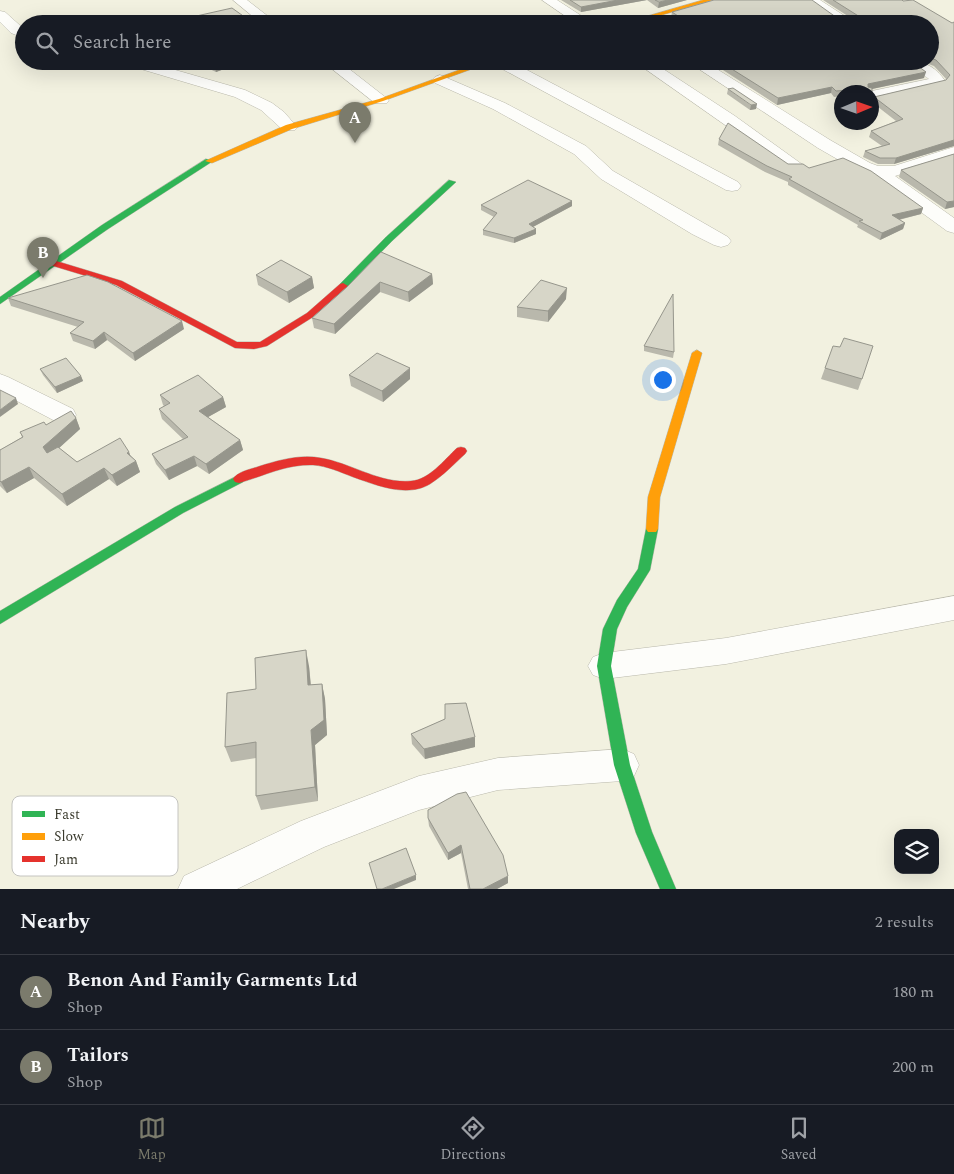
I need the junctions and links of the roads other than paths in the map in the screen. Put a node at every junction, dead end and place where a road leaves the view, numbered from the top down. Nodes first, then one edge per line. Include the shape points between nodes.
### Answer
1 (239, 0) edge
2 (548, 0) edge
3 (710, 0) edge
4 (811, 0) edge
5 (0, 15) edge
6 (259, 15) edge
7 (572, 15) edge
8 (657, 15) edge
9 (835, 15) edge
10 (15, 29) edge
11 (158, 70) edge
12 (341, 70) edge
13 (467, 70) edge
14 (516, 70) edge
15 (655, 70) edge
16 (708, 70) edge
17 (925, 70) edge
18 (440, 80) junction
19 (879, 95) edge
20 (381, 100) junction
21 (289, 127) junction
22 (954, 152) edge
23 (794, 165) edge
24 (876, 171) junction
25 (452, 182) dead end
26 (732, 186) dead end
27 (954, 227) edge
28 (721, 241) dead end
29 (53, 263) junction
30 (0, 301) edge
31 (697, 353) dead end
32 (0, 382) edge
33 (64, 415) edge
34 (461, 451) dead end
35 (954, 608) edge
36 (0, 618) edge
37 (604, 666) junction
38 (622, 765) junction
39 (197, 889) edge
40 (668, 889) edge

1 - 6 street
2 - 7 street
3 - 8 street
4 - 9 street
5 - 10 street
11 - 21 street via 252,98 279,114
12 - 20 street
13 - 18 street
14 - 26 street
15 - 23 street
16 - 24 street via 824,144
17 - 19 street via 938,82
18 - 20 street
18 - 28 street via 499,106 580,150 607,175
20 - 21 street
21 - 29 street via 215,157
22 - 24 street via 895,171
24 - 27 street
25 - 29 street via 310,315 263,344 254,346 235,345 118,282
29 - 30 street
31 - 37 street via 654,497 644,570 610,628
32 - 33 street
34 - 36 street via 423,483 408,486 390,484 322,462 266,468 179,510
35 - 37 street via 726,651
37 - 38 street
38 - 39 street via 498,774 419,793 314,833
38 - 40 street via 644,833

